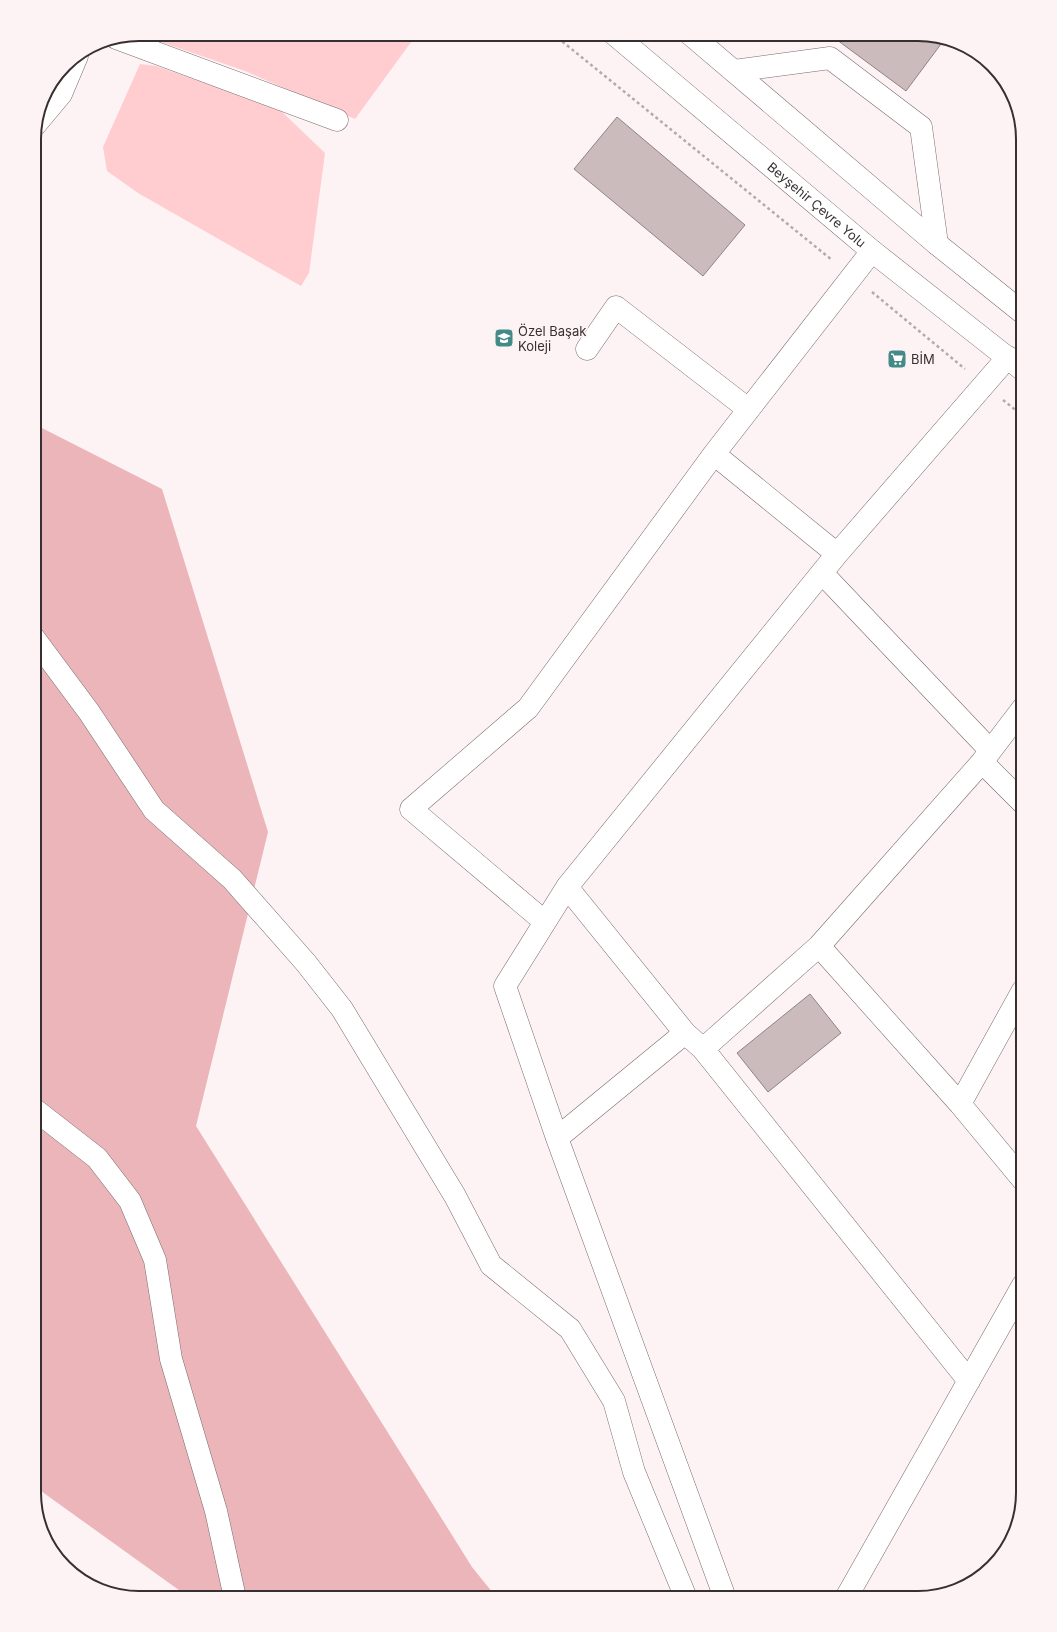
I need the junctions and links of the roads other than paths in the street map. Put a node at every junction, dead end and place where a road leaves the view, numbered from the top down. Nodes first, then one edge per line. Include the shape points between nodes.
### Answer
1 (622, 41) edge
2 (698, 41) edge
3 (127, 42) edge
4 (73, 66) edge
5 (734, 71) junction
6 (44, 115) edge
7 (337, 120) dead end
8 (937, 244) junction
9 (872, 251) junction
10 (1016, 307) edge
11 (587, 349) dead end
12 (1016, 363) edge
13 (748, 409) junction
14 (714, 454) junction
15 (837, 554) junction
16 (822, 573) junction
17 (41, 647) edge
18 (1016, 717) edge
19 (986, 756) junction
20 (1016, 794) edge
21 (567, 887) junction
22 (545, 922) junction
23 (819, 946) junction
24 (1016, 1003) edge
25 (685, 1033) junction
26 (703, 1049) junction
27 (960, 1104) junction
28 (41, 1114) edge
29 (557, 1138) junction
30 (1016, 1172) edge
31 (1016, 1298) edge
32 (969, 1382) junction
33 (233, 1591) edge
34 (683, 1591) edge
35 (722, 1591) edge
36 (850, 1591) edge

1 - 9 main road, Beyşehir Çevre Yolu
2 - 5 main road
3 - 7 main road
4 - 6 main road via 61,94
5 - 8 main road
5 - 8 main road via 830,58 921,126
8 - 10 main road
9 - 12 main road, Beyşehir Çevre Yolu
9 - 13 main road
11 - 13 main road via 616,307
12 - 15 main road via 985,385
13 - 14 main road
14 - 15 main road
14 - 22 main road via 528,708 411,809
15 - 16 main road
16 - 19 main road
16 - 21 main road
17 - 34 main road via 89,712 154,810 232,879 306,963 342,1009 455,1196 491,1265 570,1329 614,1402 634,1472
18 - 19 main road
19 - 20 main road
19 - 23 main road
21 - 22 main road
21 - 25 main road
22 - 29 main road via 505,986
23 - 26 main road
23 - 27 main road
24 - 27 main road
25 - 26 main road
25 - 29 main road
26 - 32 main road
27 - 30 main road
28 - 33 main road via 97,1158 130,1201 155,1260 171,1359 216,1511
29 - 35 main road
31 - 32 main road
32 - 36 main road

